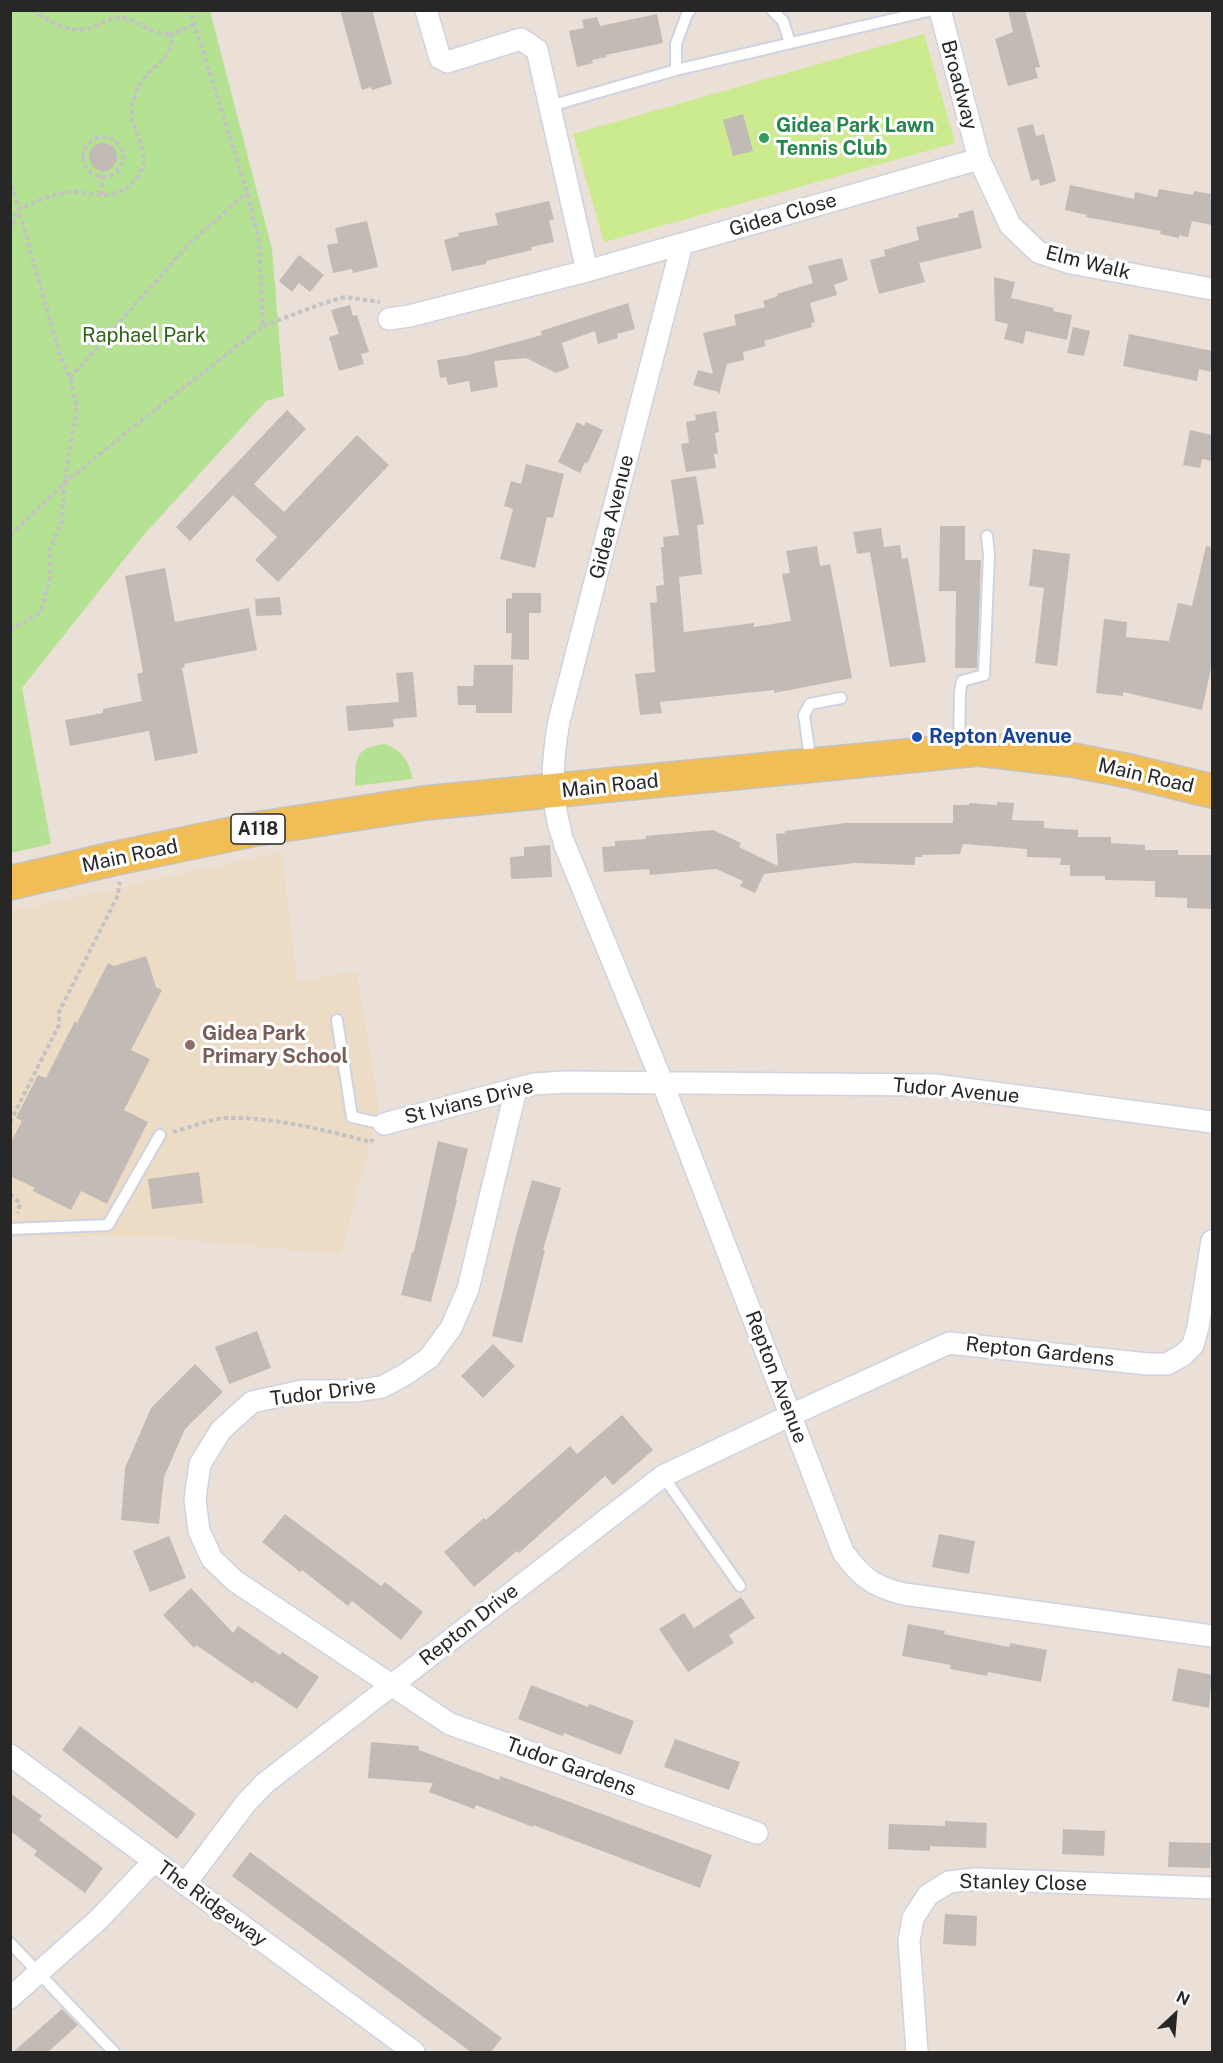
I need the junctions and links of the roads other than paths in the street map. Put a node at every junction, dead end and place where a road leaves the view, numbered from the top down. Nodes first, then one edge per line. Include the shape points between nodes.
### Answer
1 (426, 10) edge
2 (690, 10) edge
3 (771, 10) edge
4 (933, 10) edge
5 (940, 10) edge
6 (790, 44) junction
7 (676, 70) junction
8 (550, 106) junction
9 (978, 159) junction
10 (682, 244) junction
11 (587, 271) junction
12 (1212, 289) edge
13 (389, 319) road end
14 (987, 536) dead end
15 (841, 698) dead end
16 (959, 751) junction
17 (811, 766) junction
18 (1212, 791) edge
19 (553, 792) junction
20 (10, 883) edge
21 (337, 1020) dead end
22 (663, 1084) junction
23 (516, 1089) junction
24 (1212, 1122) edge
25 (384, 1124) joint
26 (160, 1136) road end
27 (13, 1229) edge
28 (1212, 1241) edge
29 (791, 1415) junction
30 (663, 1476) junction
31 (740, 1586) dead end
32 (1212, 1636) edge
33 (393, 1685) junction
34 (10, 1755) edge
35 (757, 1833) dead end
36 (154, 1861) junction
37 (186, 1884) junction
38 (1212, 1888) edge
39 (10, 1943) edge
40 (40, 1973) junction
41 (10, 1998) edge
42 (114, 2052) edge
43 (414, 2052) edge
44 (916, 2052) edge

1 - 8 street via 440,58 447,62 521,39 537,50
2 - 7 lane via 676,44
3 - 6 lane via 783,21
4 - 6 lane
5 - 9 street, Broadway
6 - 7 lane
7 - 8 lane
8 - 11 street
9 - 10 street, Gidea Close
9 - 12 street, Elm Walk via 1010,225 1038,252 1071,263
10 - 11 street, Gidea Close
10 - 19 street, Gidea Avenue via 559,721
11 - 13 street, Gidea Close
14 - 16 lane via 984,675 962,681
15 - 17 lane via 810,704 804,715
16 - 17 main road, Main Road / A118
16 - 18 main road, Main Road / A118 via 978,749 1072,760
17 - 19 main road, Main Road / A118
19 - 20 main road, Main Road / A118 via 425,803 256,829
19 - 22 street, Repton Avenue via 562,838
21 - 25 lane via 352,1117
22 - 23 street, St Ivians Drive via 566,1082
22 - 24 street, Tudor Avenue via 935,1085
22 - 29 street, Repton Avenue
23 - 25 street, St Ivians Drive
23 - 33 street, Tudor Drive via 468,1288 451,1328 429,1358 382,1387 302,1391 252,1402 221,1430 200,1464 195,1499 199,1531 212,1559 234,1581
26 - 27 lane via 108,1225
28 - 29 street, Repton Gardens via 1193,1345 1167,1364 949,1343
29 - 30 street, Repton Drive
29 - 32 street, Repton Avenue via 843,1552 872,1583 904,1594
30 - 31 lane
30 - 33 street, Repton Drive
33 - 35 street, Tudor Gardens via 450,1724
33 - 37 street, Repton Drive via 255,1792
34 - 36 street, The Ridgeway
36 - 37 street, The Ridgeway
36 - 40 street
37 - 43 street, The Ridgeway
38 - 44 street, Stanley Close via 975,1879 949,1882 928,1895 913,1918 909,1941
39 - 40 lane
40 - 41 street
40 - 42 lane

